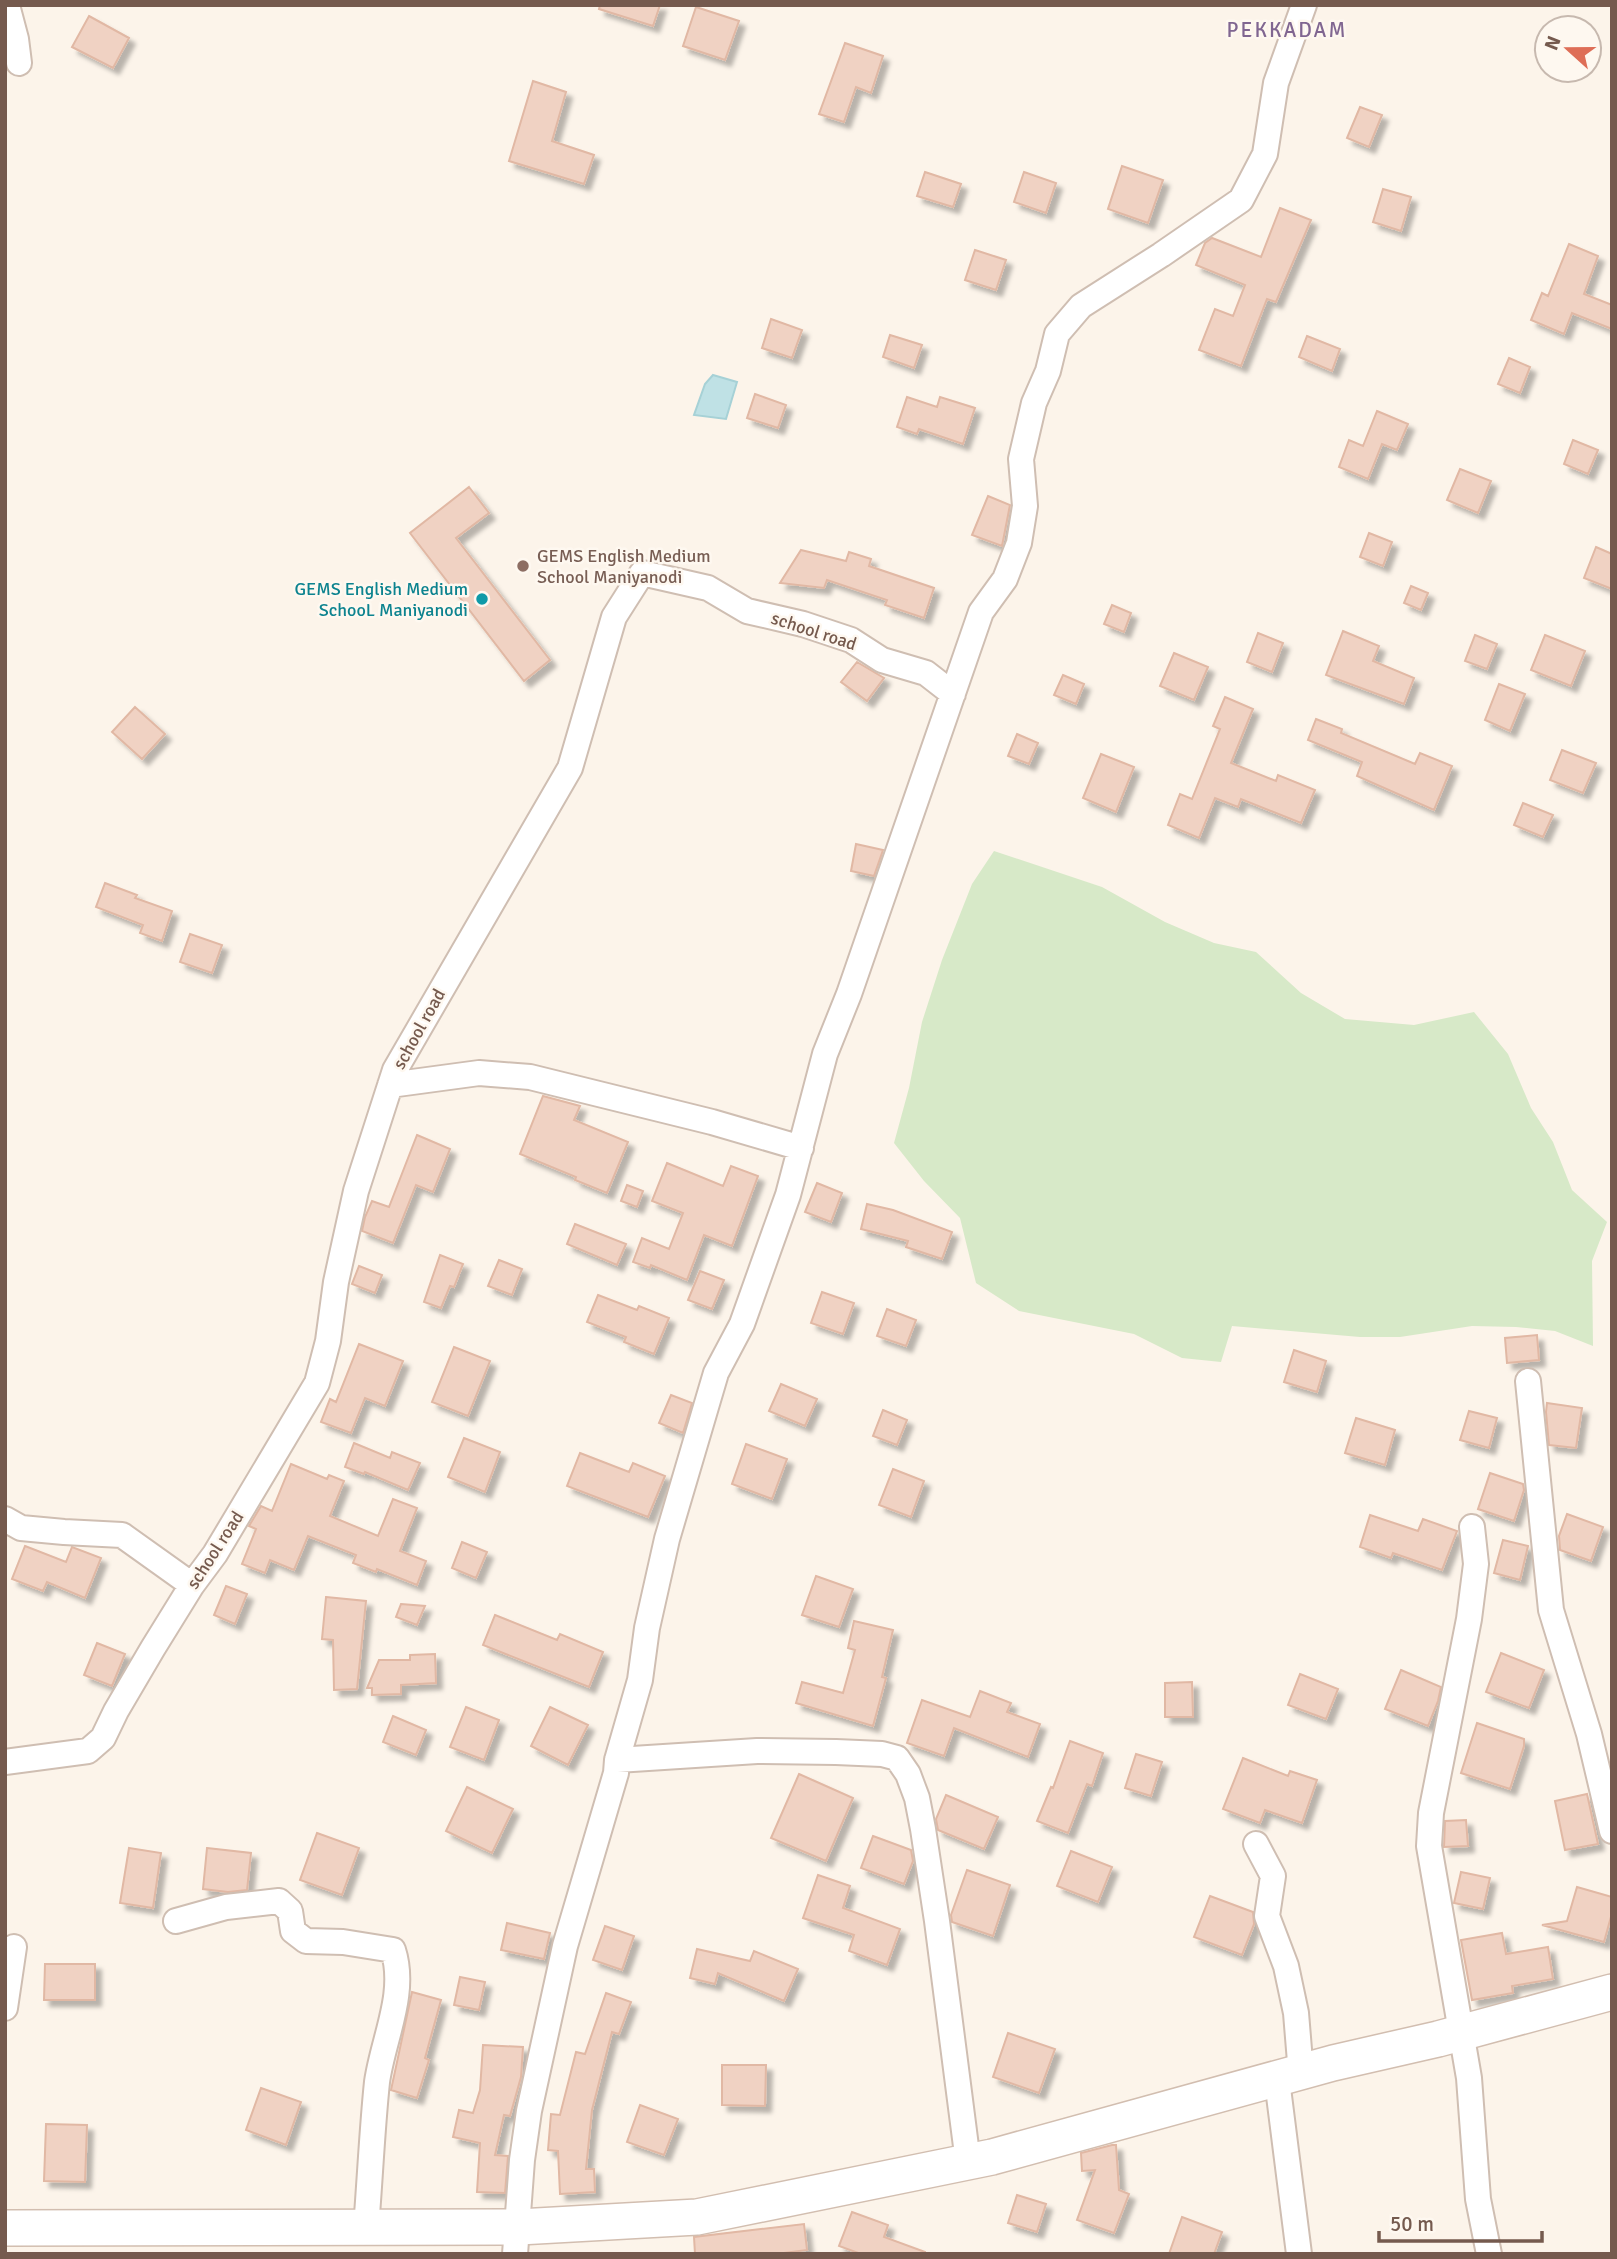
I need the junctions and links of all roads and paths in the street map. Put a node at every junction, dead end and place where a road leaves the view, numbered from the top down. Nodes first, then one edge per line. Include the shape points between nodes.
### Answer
1 (7, 5) edge
2 (1304, 5) edge
3 (19, 63) dead end
4 (953, 694) junction
5 (390, 1085) junction
6 (801, 1148) junction
7 (1528, 1381) dead end
8 (5, 1519) edge
9 (1472, 1527) dead end
10 (192, 1586) junction
11 (617, 1760) junction
12 (5, 1762) edge
13 (1612, 1831) edge
14 (1256, 1844) dead end
15 (176, 1921) dead end
16 (14, 1947) dead end
17 (1612, 1992) edge
18 (5, 2008) edge
19 (1461, 2033) junction
20 (1289, 2077) junction
21 (968, 2162) junction
22 (6, 2221) edge
23 (366, 2228) junction
24 (517, 2240) edge
25 (1299, 2254) edge
26 (1489, 2254) edge

1 - 3 street
2 - 4 street via 1276,83 1265,155 1241,200 1081,306 1057,334 1021,459 1025,506 1018,543 1005,579 981,612
4 - 5 street, school road via 926,673 882,660 851,640 747,611 708,588 642,573 614,617 570,768
4 - 6 street via 825,1054
5 - 6 street via 479,1073 530,1077
5 - 10 street, school road via 356,1191 317,1383
6 - 11 street via 742,1324 716,1373 667,1539 640,1680
7 - 13 street via 1551,1610 1589,1734
8 - 10 street via 20,1528 122,1535
9 - 19 street via 1476,1564 1469,1619 1430,1813 1429,1846
10 - 12 street, school road via 103,1738 88,1751
11 - 21 street via 757,1751 848,1752 897,1758 917,1798 923,1829
11 - 24 street via 565,1945 529,2111
14 - 20 street via 1273,1875 1268,1916 1293,2001
15 - 23 street via 226,1907 279,1901 290,1911 293,1931 306,1941 393,1950 398,1966 377,2080
16 - 18 street
17 - 19 main road
19 - 20 main road
19 - 26 street via 1478,2199
20 - 21 main road
20 - 25 street
21 - 24 main road via 697,2217
22 - 23 main road
23 - 24 main road

